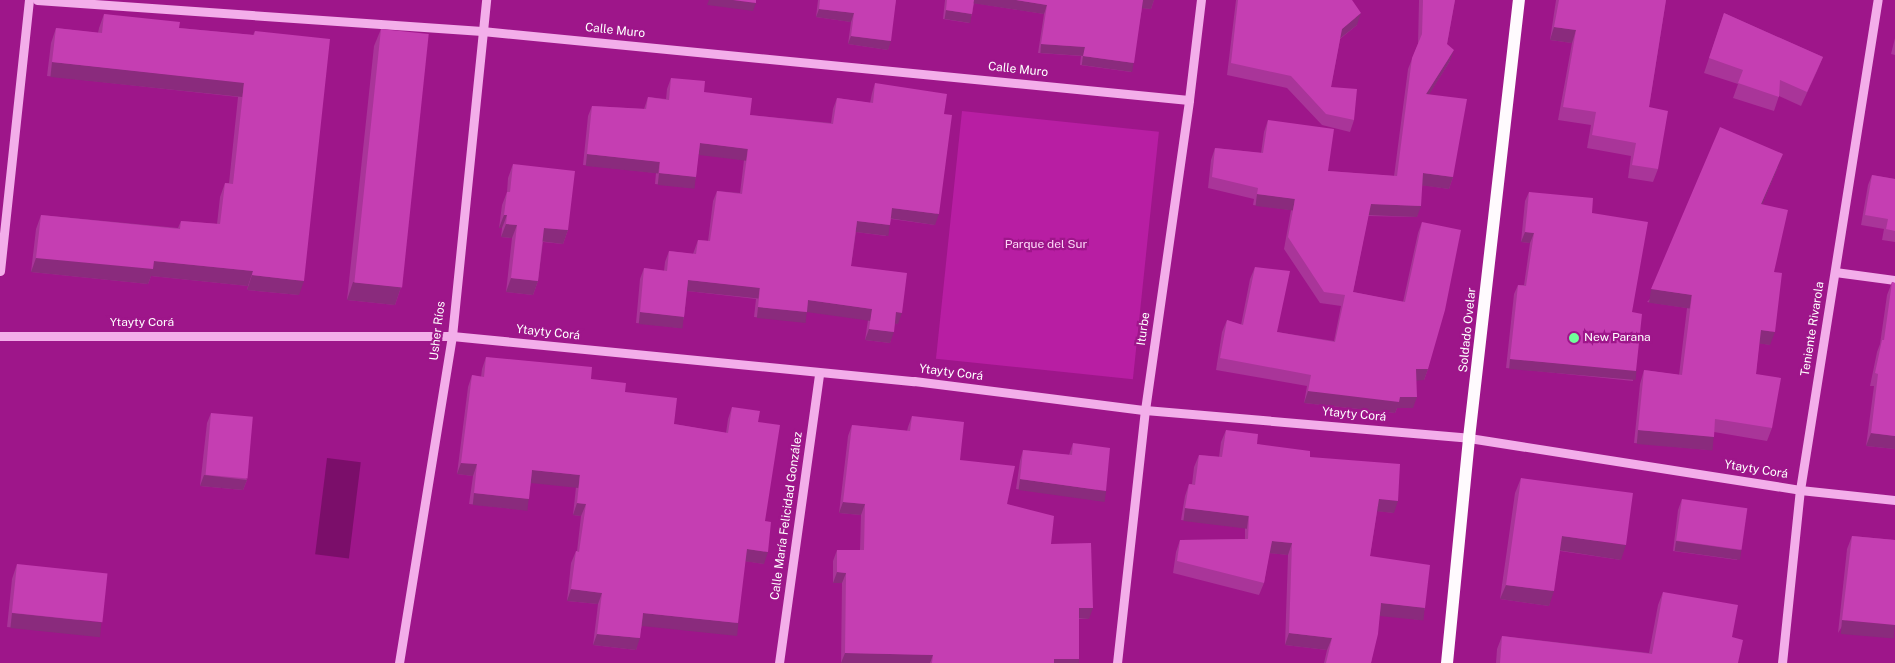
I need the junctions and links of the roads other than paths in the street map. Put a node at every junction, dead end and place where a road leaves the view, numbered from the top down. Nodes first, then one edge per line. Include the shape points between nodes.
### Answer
1 (29, 0) edge
2 (36, 0) edge
3 (486, 0) edge
4 (1201, 0) edge
5 (1519, 0) edge
6 (1878, 0) edge
7 (482, 31) junction
8 (1189, 100) junction
9 (0, 271) edge
10 (1835, 272) junction
11 (1895, 280) edge
12 (0, 336) edge
13 (452, 336) junction
14 (819, 373) junction
15 (1145, 410) junction
16 (1469, 438) junction
17 (1800, 490) junction
18 (1895, 500) edge
19 (399, 663) edge
20 (779, 663) edge
21 (1117, 663) edge
22 (1447, 663) edge
23 (1782, 663) edge

1 - 9 street
2 - 7 street, Calle Muro
3 - 7 street, Usher Ríos
4 - 8 street, Iturbe
5 - 16 main road, Soldado Ovelar
6 - 10 street, Teniente Rivarola
7 - 8 street, Calle Muro
7 - 13 street, Usher Ríos
8 - 15 street, Iturbe
10 - 11 street
10 - 17 street, Teniente Rivarola
12 - 13 street, Ytayty Corá
13 - 14 street, Ytayty Corá
13 - 19 street, Usher Ríos
14 - 15 street, Ytayty Corá via 914,381
14 - 20 street, Calle María Felicidad González
15 - 16 street, Ytayty Corá
15 - 21 street, Iturbe
16 - 17 street, Ytayty Corá
16 - 22 main road, Soldado Ovelar
17 - 18 street, Ytayty Corá
17 - 23 street, Teniente Rivarola

